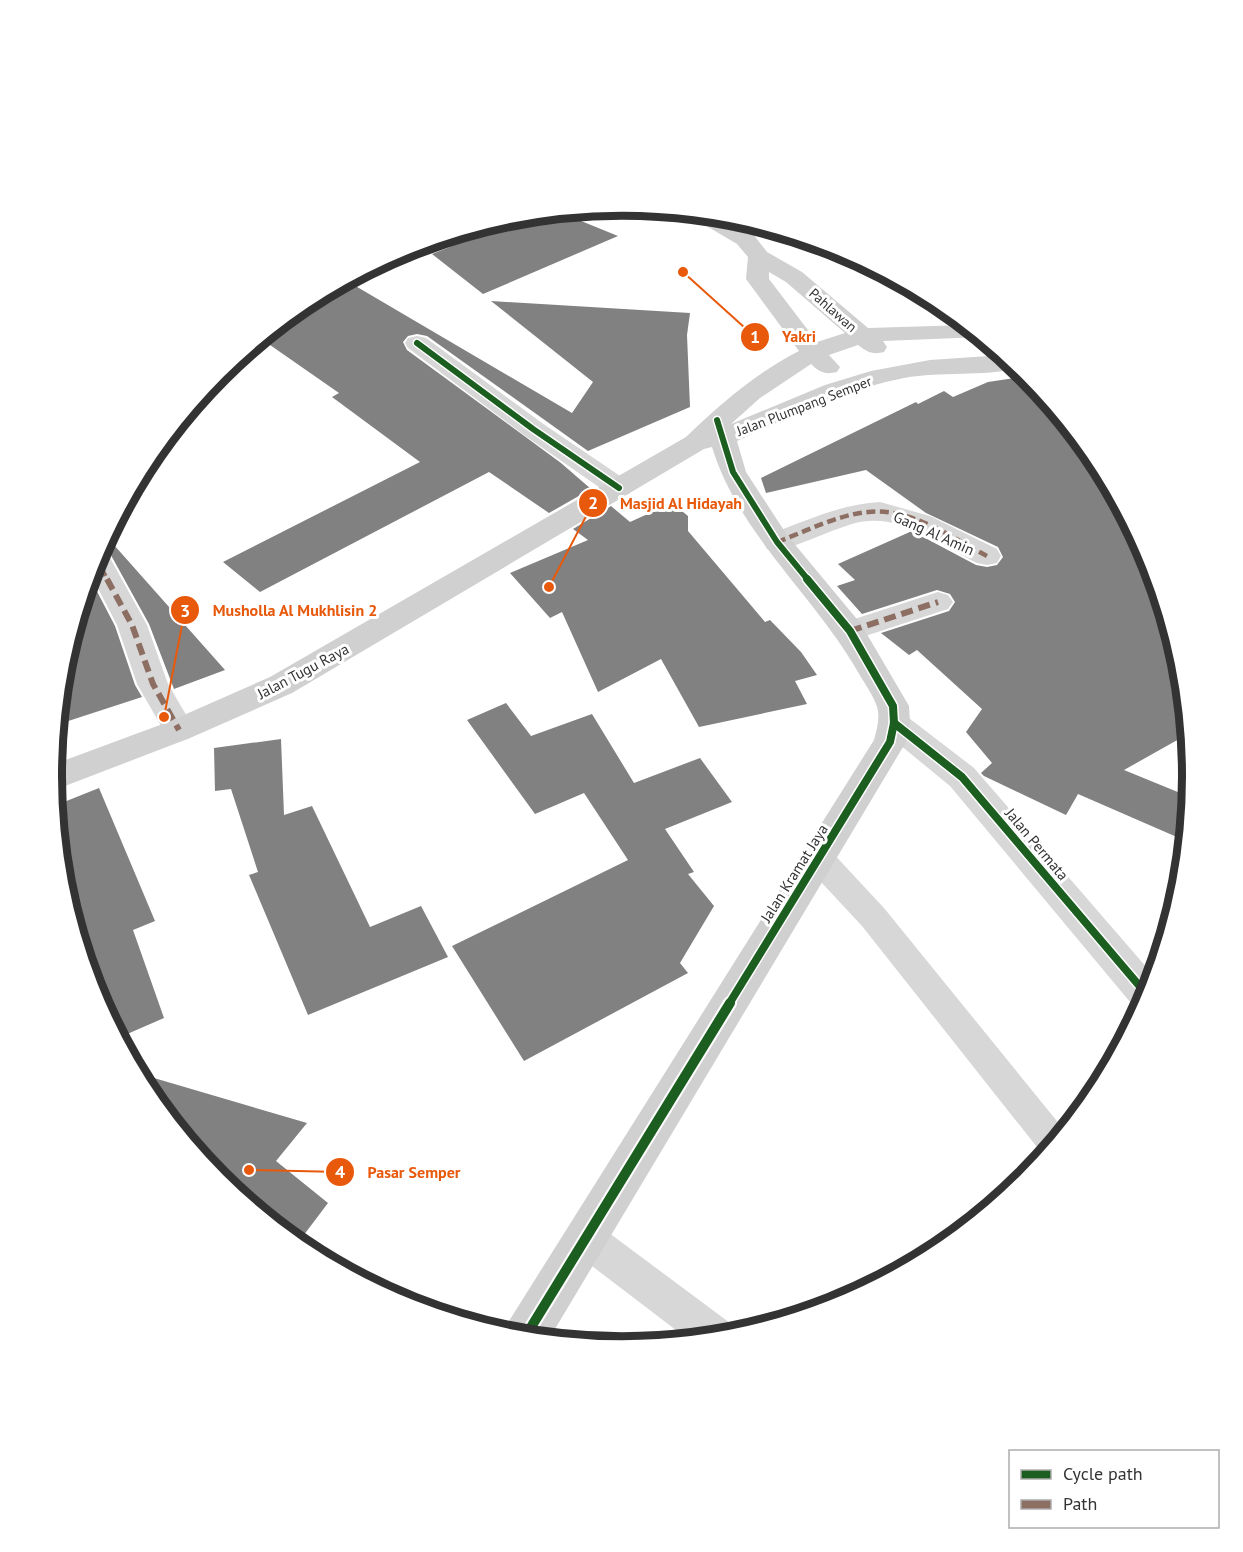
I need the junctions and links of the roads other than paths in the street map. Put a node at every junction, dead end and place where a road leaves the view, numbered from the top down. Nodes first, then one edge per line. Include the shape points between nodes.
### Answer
1 (727, 226) edge
2 (752, 239) edge
3 (963, 332) edge
4 (863, 336) junction
5 (417, 343) dead end
6 (812, 352) junction
7 (999, 363) edge
8 (900, 372) junction
9 (850, 387) junction
10 (712, 433) junction
11 (620, 488) junction
12 (777, 542) junction
13 (987, 556) dead end
14 (102, 568) edge
15 (938, 602) dead end
16 (850, 631) junction
17 (894, 723) junction
18 (179, 730) junction
19 (62, 774) edge
20 (819, 859) junction
21 (1140, 987) edge
22 (1049, 1138) edge
23 (584, 1236) junction
24 (530, 1328) edge
25 (705, 1329) edge

1 - 2 main road, Pahlawan
2 - 4 main road, Pahlawan
2 - 6 main road via 757,279
3 - 4 main road, Jalan Plumpang Semper
4 - 6 main road, Jalan Plumpang Semper
4 - 8 main road, Pahlawan
5 - 11 street via 532,429
6 - 9 main road
6 - 10 main road, Jalan Plumpang Semper via 754,390
7 - 8 main road, Jalan Plumpang Semper via 927,366
8 - 9 main road, Jalan Plumpang Semper
9 - 10 main road, Jalan Plumpang Semper
10 - 11 main road, Jalan Tugu Raya
10 - 12 main road
11 - 18 main road, Jalan Tugu Raya via 281,685
12 - 13 street, Gang Al Amin via 858,514 880,511 901,515
12 - 16 main road
14 - 18 street via 132,625 153,684
15 - 16 street
16 - 17 main road via 893,706
17 - 20 main road, Jalan Kramat Jaya via 890,742
17 - 21 street, Jalan Permata via 962,777
18 - 19 main road, Jalan Tugu Raya
20 - 22 lane via 873,917
20 - 23 main road, Jalan Kramat Jaya
23 - 24 main road, Jalan Kramat Jaya
23 - 25 lane

